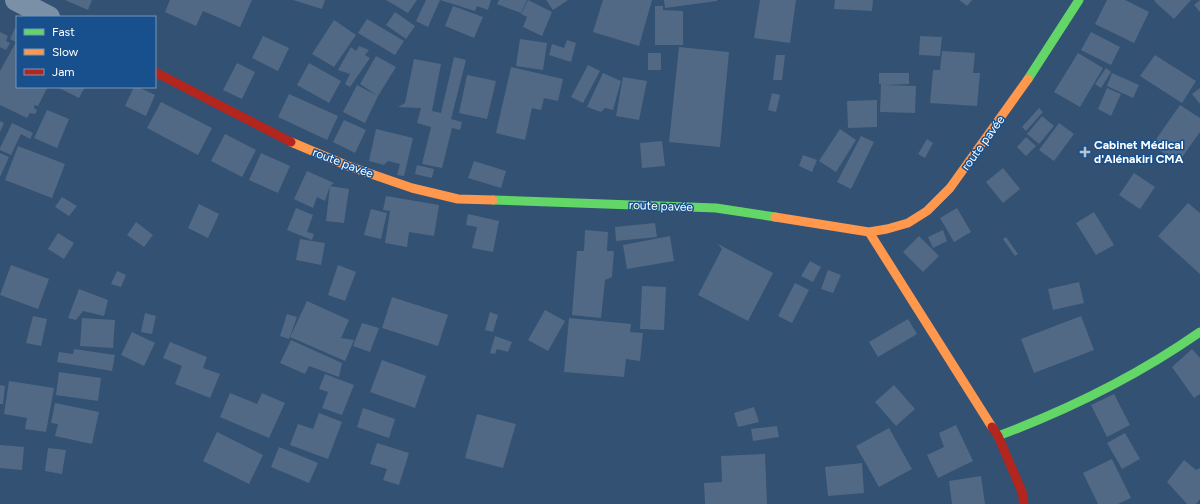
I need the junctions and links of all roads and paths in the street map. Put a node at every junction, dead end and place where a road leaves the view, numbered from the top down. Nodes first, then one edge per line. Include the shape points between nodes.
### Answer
1 (16, 0) edge
2 (1080, 0) edge
3 (47, 16) edge
4 (156, 73) edge
5 (869, 232) junction
6 (1200, 332) edge
7 (998, 436) junction
8 (1024, 504) edge

1 - 3 street
2 - 5 street, route pavée via 1020,91 950,188 927,211 908,223
4 - 5 street, route pavée via 298,146 412,188 458,199 716,208
5 - 7 street
6 - 7 street via 1178,348 1111,386 1034,423
7 - 8 street via 1022,492

